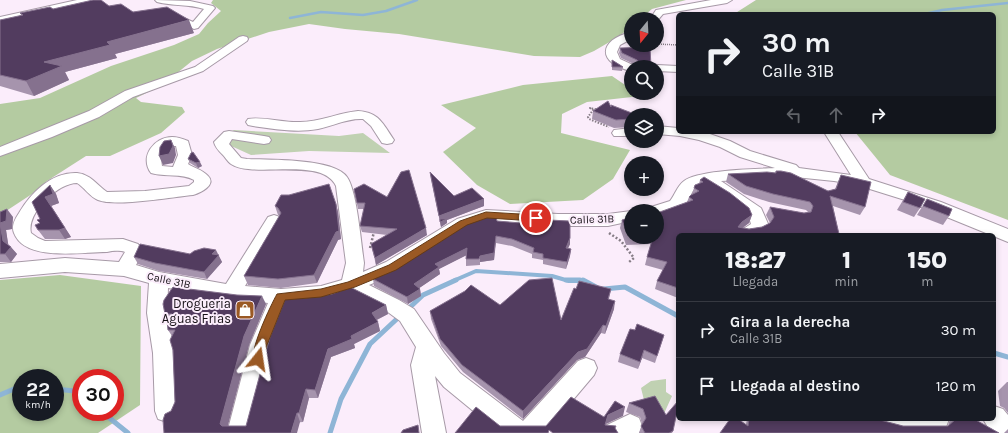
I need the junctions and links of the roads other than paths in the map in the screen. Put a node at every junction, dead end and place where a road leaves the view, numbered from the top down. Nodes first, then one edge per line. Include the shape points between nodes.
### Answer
1 (89, 0) edge
2 (160, 0) edge
3 (727, 0) edge
4 (659, 12) edge
5 (160, 17) edge
6 (0, 20) edge
7 (624, 37) edge
8 (243, 39) dead end
9 (624, 65) edge
10 (664, 68) edge
11 (676, 69) edge
12 (253, 122) dead end
13 (664, 126) edge
14 (676, 131) edge
15 (690, 134) edge
16 (832, 134) edge
17 (264, 140) dead end
18 (386, 140) dead end
19 (0, 152) edge
20 (787, 172) junction
21 (194, 173) dead end
22 (804, 173) junction
23 (830, 176) junction
24 (704, 178) junction
25 (863, 183) junction
26 (734, 196) junction
27 (664, 209) edge
28 (772, 209) edge
29 (624, 217) edge
30 (274, 221) edge
31 (758, 232) edge
32 (1008, 236) edge
33 (124, 269) junction
34 (0, 271) edge
35 (159, 279) junction
36 (351, 284) junction
37 (231, 292) junction
38 (281, 297) junction
39 (427, 346) junction
40 (586, 368) dead end
41 (167, 411) edge
42 (996, 419) edge
43 (892, 421) edge
44 (935, 421) edge
45 (239, 433) edge
46 (434, 433) edge
47 (519, 433) edge
48 (529, 433) edge
49 (1000, 433) edge

1 - 6 street
2 - 5 street via 187,1 210,8 194,26 173,15
3 - 4 street
7 - 9 street via 612,45 611,55 616,62
8 - 19 street via 199,69 129,94 94,114
10 - 11 street
12 - 18 street via 295,128 350,116 364,116 371,118
13 - 14 street
15 - 22 street
16 - 25 street via 856,166
17 - 36 street via 232,134 221,142 236,161 246,164 323,169 333,172 340,178 344,186 355,263
20 - 22 street
20 - 23 street via 822,191
20 - 24 street
21 - 33 street via 203,181 193,190 146,196 106,197 101,196 82,179 76,178 56,183 38,198 22,225 28,241 39,247 123,245 132,248 134,252
22 - 23 street
23 - 25 street
24 - 26 street
24 - 27 street via 689,184 677,203
25 - 32 street via 934,204
26 - 28 street
26 - 31 street via 755,212
29 - 36 street, Calle 31B via 608,220 558,220 486,215 463,223 399,264
30 - 37 street
33 - 34 street, Calle 31B via 65,265
33 - 35 street, Calle 31B
35 - 37 street, Calle 31B
35 - 41 street via 157,313 164,353
36 - 38 street, Calle 31B via 321,293
36 - 39 street via 399,310
37 - 38 street, Calle 31B
38 - 45 street via 261,345
39 - 46 street via 422,365
39 - 47 street via 452,380
40 - 48 street
42 - 49 street via 1002,426
43 - 44 street via 928,428

